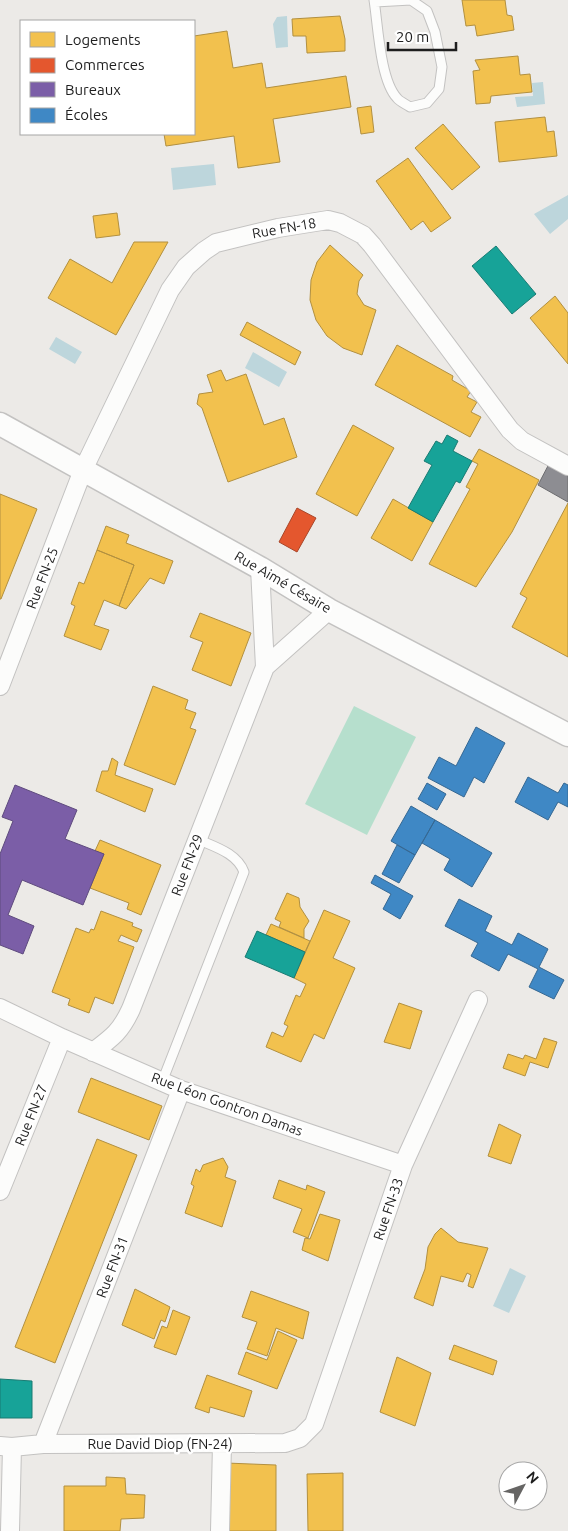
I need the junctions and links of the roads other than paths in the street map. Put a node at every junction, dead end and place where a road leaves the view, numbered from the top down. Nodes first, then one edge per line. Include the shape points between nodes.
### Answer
1 (374, 1) edge
2 (0, 424) edge
3 (568, 466) edge
4 (83, 470) junction
5 (260, 568) junction
6 (329, 610) junction
7 (265, 667) junction
8 (0, 686) edge
9 (568, 735) edge
10 (198, 839) junction
11 (478, 1000) dead end
12 (0, 1008) edge
13 (62, 1038) junction
14 (94, 1052) junction
15 (162, 1082) junction
16 (181, 1090) junction
17 (403, 1165) junction
18 (0, 1191) edge
19 (314, 1424) joint
20 (43, 1444) junction
21 (222, 1444) junction
22 (6, 1447) edge
23 (10, 1531) edge
24 (220, 1531) edge

1 - 1 lane via 380,52 389,85 397,99 410,106 427,103 439,89 442,67 427,11 412,0
2 - 4 street, Rue Aimé Césaire
3 - 4 street, Rue FN-18 via 522,441 510,430 372,245 363,235 328,220 216,243 186,267 170,290
4 - 5 street, Rue Aimé Césaire
4 - 8 street, Rue FN-25
5 - 6 street, Rue Aimé Césaire
5 - 7 street
6 - 7 street
6 - 9 street, Rue Aimé Césaire
7 - 10 street, Rue FN-29
10 - 14 street, Rue FN-29 via 127,1018 123,1026
10 - 15 lane via 231,854 241,863 244,872
11 - 17 street, Rue FN-33
12 - 13 street, Rue Léon Gontron Damas
13 - 14 street, Rue Léon Gontron Damas
13 - 18 street, Rue FN-27
14 - 15 street, Rue Léon Gontron Damas
15 - 16 street, Rue Léon Gontron Damas
16 - 17 street, Rue Léon Gontron Damas
16 - 20 street, Rue FN-31
17 - 19 street, Rue FN-33
19 - 21 street, Rue David Diop (FN-24) via 300,1438 285,1443
20 - 21 street, Rue David Diop (FN-24)
20 - 22 street, Rue David Diop (FN-24)
21 - 24 street
22 - 23 street

